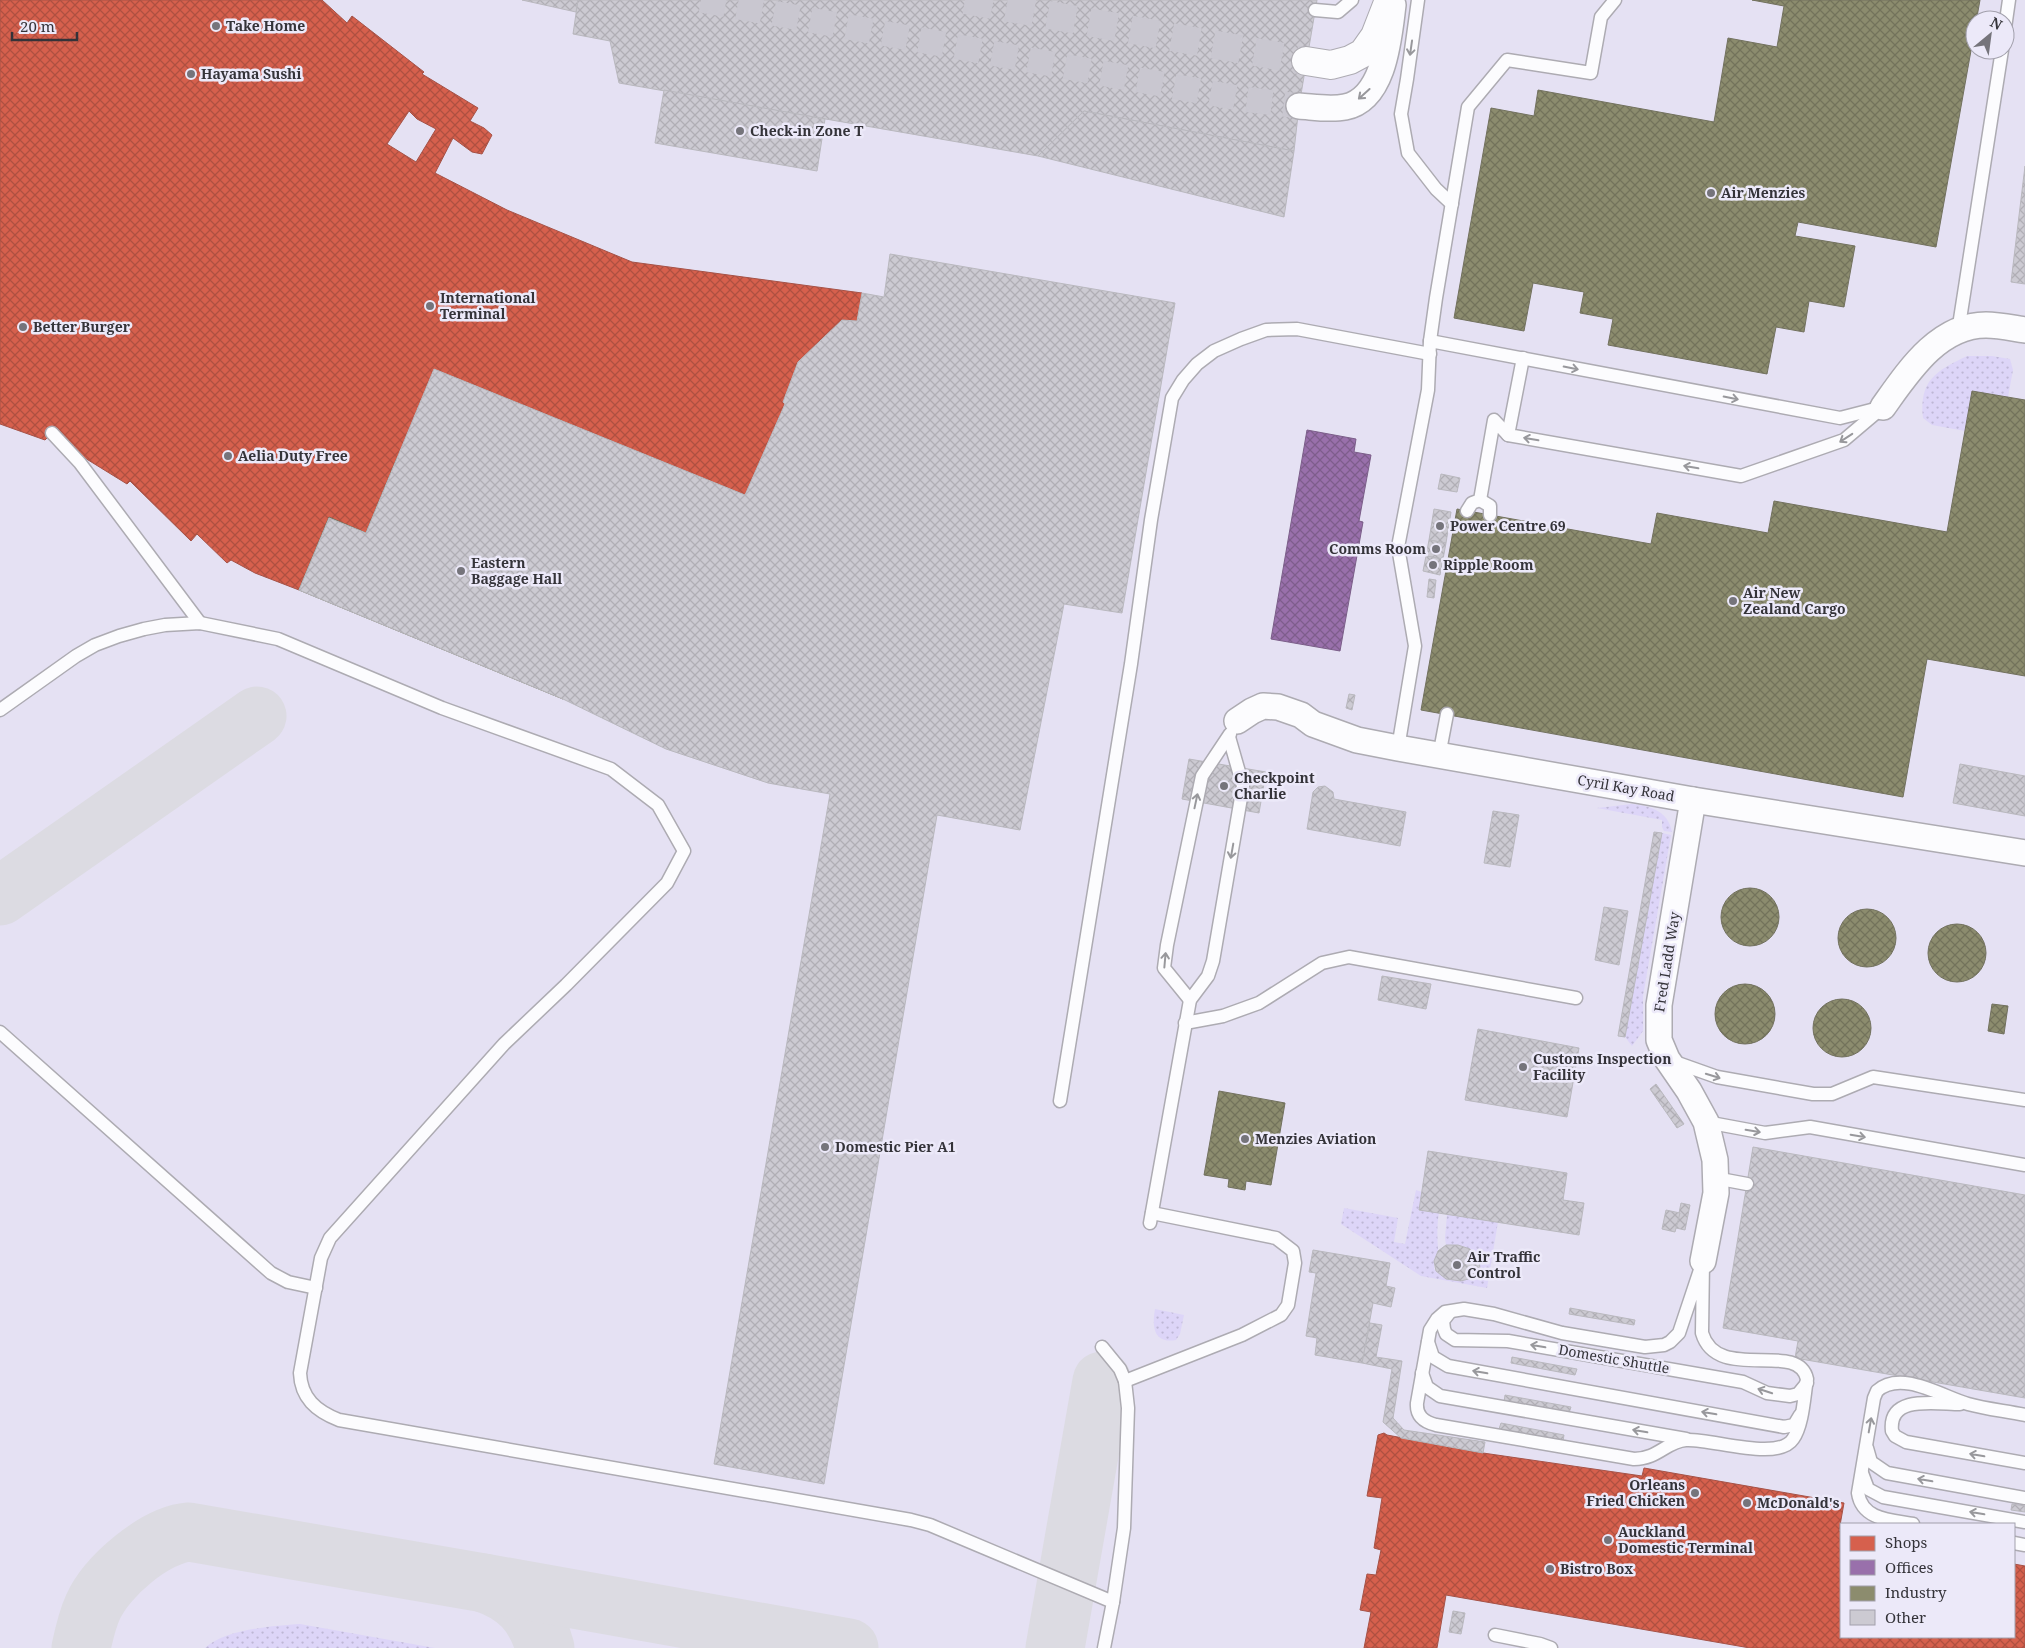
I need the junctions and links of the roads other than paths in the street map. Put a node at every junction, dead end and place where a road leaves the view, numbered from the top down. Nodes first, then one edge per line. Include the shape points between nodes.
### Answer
1 (1352, 0) edge
2 (1389, 0) edge
3 (1393, 0) edge
4 (1418, 0) edge
5 (1615, 0) edge
6 (1315, 10) dead end
7 (2000, 60) edge
8 (1306, 61) tunnel mouth
9 (1299, 106) tunnel mouth
10 (1452, 204) junction
11 (2025, 330) edge
12 (1958, 332) junction
13 (1430, 348) junction
14 (1523, 358) junction
15 (1883, 407) junction
16 (52, 433) dead end
17 (1508, 435) junction
18 (1480, 500) junction
19 (1467, 511) dead end
20 (1490, 515) dead end
21 (200, 623) junction
22 (0, 710) edge
23 (1447, 714) dead end
24 (1233, 729) junction
25 (1398, 748) junction
26 (1439, 756) junction
27 (1693, 800) junction
28 (2025, 853) edge
29 (1576, 998) dead end
30 (1190, 1000) junction
31 (1186, 1023) junction
32 (0, 1032) edge
33 (1667, 1059) junction
34 (2025, 1100) edge
35 (1060, 1101) dead end
36 (1706, 1122) junction
37 (2025, 1165) edge
38 (1715, 1178) junction
39 (1747, 1184) dead end
40 (1704, 1261) junction
41 (316, 1288) junction
42 (1457, 1309) junction
43 (1427, 1342) junction
44 (1102, 1347) dead end
45 (1422, 1372) junction
46 (1125, 1380) junction
47 (1807, 1381) junction
48 (1968, 1404) junction
49 (1801, 1413) junction
50 (2025, 1415) edge
51 (1688, 1439) junction
52 (1866, 1444) junction
53 (2025, 1463) edge
54 (1862, 1473) junction
55 (2025, 1498) edge
56 (2025, 1522) edge
57 (1907, 1523) edge
58 (1112, 1602) junction
59 (1495, 1635) dead end
60 (1104, 1648) edge
61 (1551, 1648) edge

1 - 6 lane via 1338,12
2 - 8 street via 1375,36 1363,52 1331,66
3 -> 9 street via 1387,52 1372,88 1347,107
4 -> 10 lane via 1401,114 1408,153 1436,190
5 - 10 lane via 1601,17 1591,73 1507,60 1489,80 1468,107
7 - 12 lane
10 - 13 lane
11 - 12 street via 1985,325
12 - 15 street via 1925,354
13 - 14 lane
13 - 25 lane via 1428,390 1398,547 1415,646
13 - 35 lane via 1297,329 1266,330 1214,351 1197,364 1172,398
14 -> 15 lane via 1840,418
14 - 17 lane
15 -> 17 lane via 1844,440 1740,476
16 - 21 lane via 80,463
17 - 18 lane via 1494,420
18 - 19 lane via 1472,503
18 - 20 lane via 1490,506
21 - 22 lane via 144,629 95,645
21 - 41 lane via 278,639 442,708 610,769 658,805 684,851 667,883 504,1044 336,1229 321,1258
23 - 26 lane
24 - 25 street, Cyril Kay Road via 1252,710 1263,706 1278,707 1357,740
24 -> 30 lane via 1243,786 1213,961 1208,976
30 -> 24 lane via 1164,968 1167,945 1202,776
25 - 26 street, Cyril Kay Road
26 - 27 street, Cyril Kay Road
27 - 28 street, Cyril Kay Road
27 - 33 street, Fred Ladd Way via 1659,1004 1659,1040
29 - 31 lane via 1350,957 1322,963 1259,1003 1224,1016
30 - 31 lane
31 - 46 lane via 1151,1218 1276,1238 1293,1251 1295,1262 1291,1288 1288,1305 1282,1315 1242,1335
32 - 41 lane via 271,1273 288,1282
33 -> 34 lane via 1716,1077 1813,1094 1832,1094 1873,1077
33 - 36 street, Fred Ladd Way
36 -> 37 lane via 1765,1133 1810,1127
36 - 38 street, Fred Ladd Way
38 - 39 lane
38 - 40 street, Fred Ladd Way via 1716,1193
40 - 42 lane via 1679,1333 1664,1345 1645,1347 1562,1333 1494,1314
40 - 47 lane via 1702,1333 1709,1348 1725,1358 1793,1364 1801,1368
41 - 58 lane via 300,1384 309,1402 339,1420 911,1520
42 - 43 lane via 1445,1312 1437,1319
47 -> 42 lane, Domestic Shuttle via 1798,1394 1790,1396 1762,1391 1744,1382 1508,1340 1456,1340 1446,1334 1443,1326 1448,1313
43 - 45 lane
49 -> 43 lane via 1794,1425 1784,1427 1448,1366 1433,1357
44 - 46 lane
51 -> 45 lane via 1440,1396 1427,1387
45 - 51 lane via 1418,1413 1436,1426 1634,1459 1655,1456 1678,1441
46 - 58 lane via 1128,1408 1125,1510
47 - 49 lane
48 - 50 lane
52 -> 48 lane via 1874,1398 1883,1386 1899,1382 1925,1387
53 -> 48 lane via 1906,1442 1892,1431 1894,1416 1904,1406 1913,1403
49 - 51 lane via 1795,1437 1777,1448 1741,1448
52 - 54 lane
55 -> 52 lane via 1887,1473 1871,1462
56 -> 54 lane via 1883,1497 1868,1489
54 - 57 lane via 1858,1493 1866,1511 1880,1518
58 - 60 lane
59 - 61 lane

